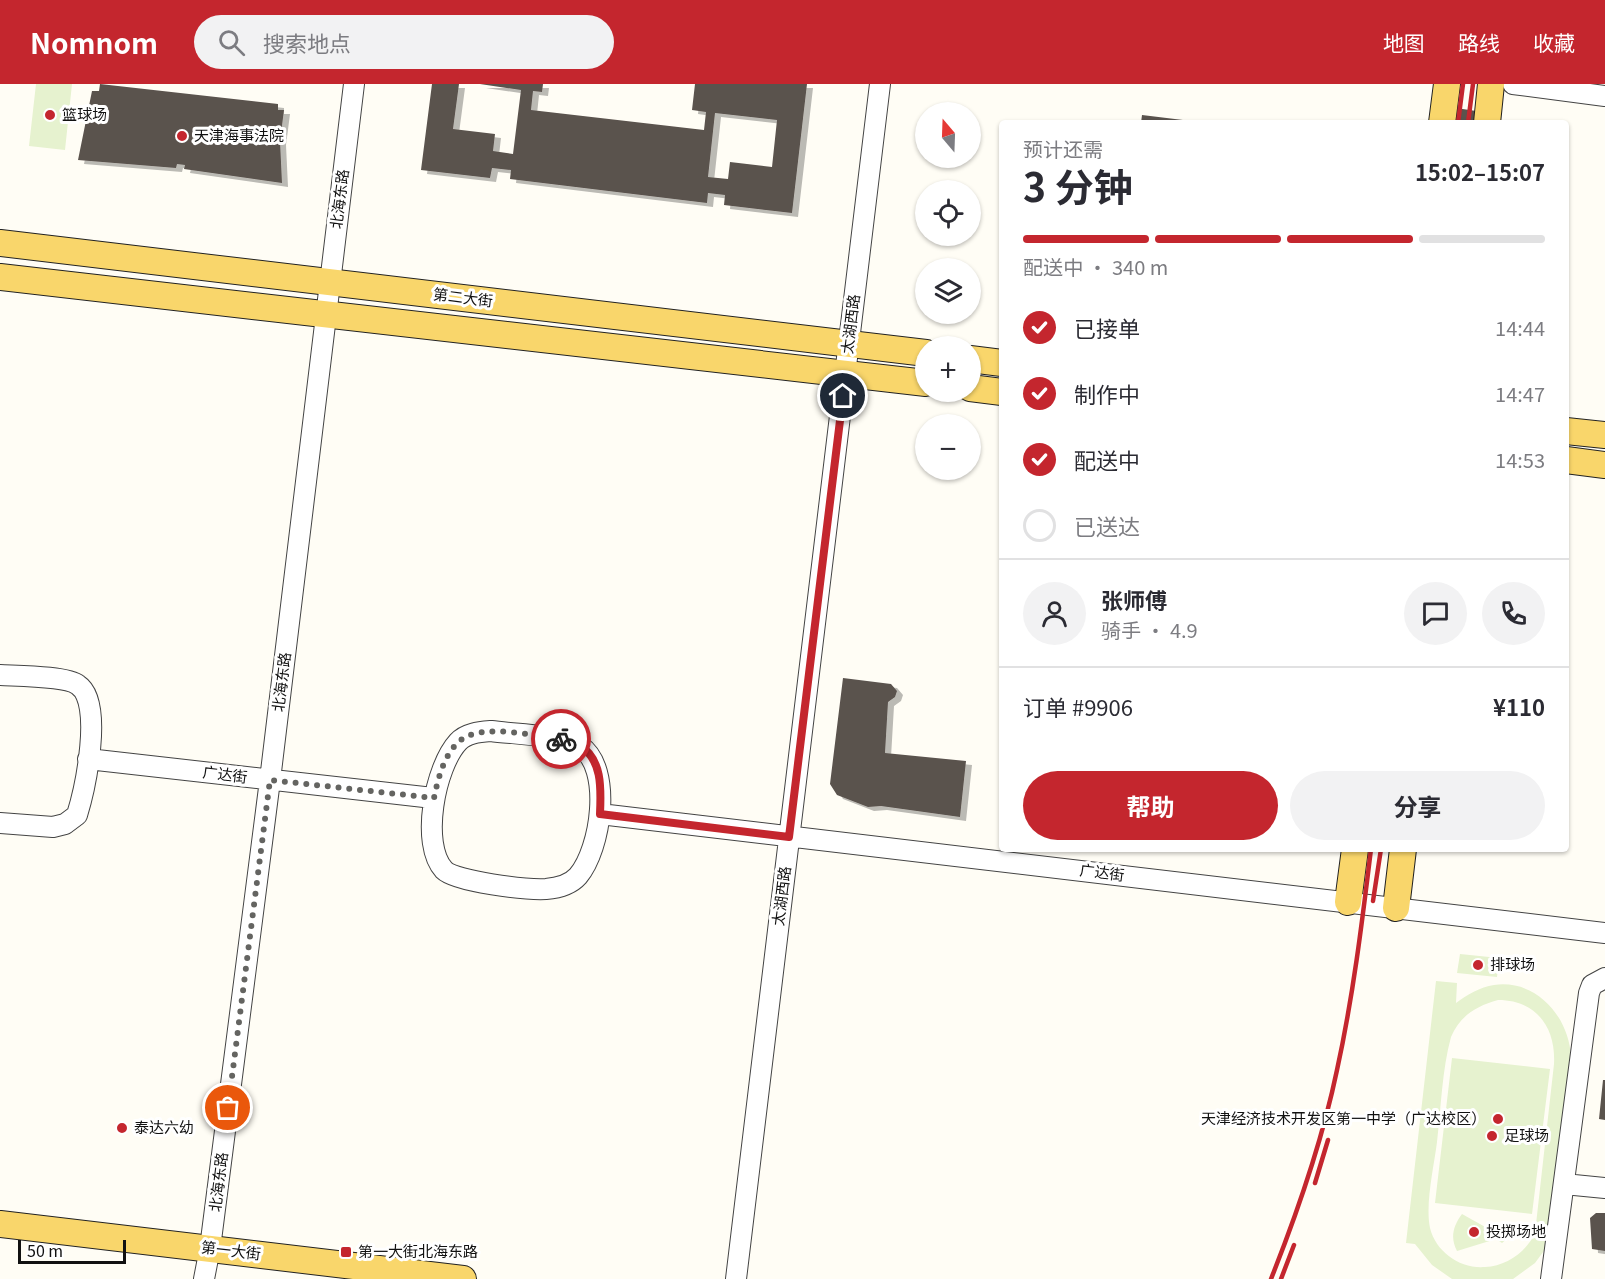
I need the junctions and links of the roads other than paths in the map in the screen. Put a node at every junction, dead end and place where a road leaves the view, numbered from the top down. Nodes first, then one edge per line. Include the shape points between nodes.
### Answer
1 (354, 84) edge
2 (870, 84) edge
3 (880, 84) edge
4 (1447, 84) edge
5 (1491, 84) edge
6 (1513, 84) edge
7 (1605, 96) edge
8 (1442, 120) edge
9 (1487, 120) edge
10 (0, 243) edge
11 (0, 277) edge
12 (330, 282) junction
13 (327, 314) junction
14 (843, 343) junction
15 (915, 352) edge
16 (981, 360) edge
17 (999, 363) edge
18 (839, 372) junction
19 (915, 382) edge
20 (981, 389) edge
21 (999, 392) edge
22 (1569, 431) edge
23 (1605, 435) edge
24 (1569, 460) edge
25 (1605, 465) edge
26 (0, 675) edge
27 (88, 759) junction
28 (270, 780) junction
29 (434, 798) junction
30 (600, 814) junction
31 (0, 823) edge
32 (784, 837) junction
33 (1355, 852) edge
34 (1403, 852) edge
35 (1348, 902) junction
36 (1396, 908) junction
37 (1605, 933) edge
38 (1605, 978) edge
39 (1564, 1184) junction
40 (1605, 1188) edge
41 (0, 1224) edge
42 (0, 1239) edge
43 (207, 1263) edge
44 (357, 1279) edge
45 (463, 1279) edge
46 (727, 1279) edge
47 (736, 1279) edge
48 (1551, 1279) edge

1 - 12 street, 北海东路
2 - 14 street, 太湖西路
3 - 14 street, 太湖西路
4 - 8 main road
5 - 9 main road
6 - 7 street
10 - 12 main road, 第二大街
11 - 13 main road, 第二大街
12 - 13 street, 北海东路
12 - 14 main road, 第二大街
13 - 18 main road, 第二大街
13 - 28 street, 北海东路
14 - 15 main road, 第二大街
14 - 18 street, 太湖西路
16 - 17 main road
18 - 19 main road, 第二大街
18 - 32 street, 太湖西路
20 - 21 main road
22 - 23 main road
24 - 25 main road
26 - 27 street via 77,683 86,692 90,705
27 - 28 street, 广达街
27 - 31 street via 77,815 65,824 53,827
28 - 29 street, 广达街
28 - 43 street, 北海东路
29 - 30 street via 445,763 459,741 491,731 578,744 597,766
29 - 30 street via 433,847 436,860 446,872 472,881 544,889 567,884 586,865
30 - 32 street, 广达街
32 - 35 street, 广达街
32 - 46 street, 太湖西路
32 - 47 street, 太湖西路
33 - 35 main road
34 - 36 main road
35 - 36 street, 广达街
36 - 37 street, 广达街
38 - 39 street via 1592,986 1589,993
39 - 40 street
39 - 48 street
41 - 43 main road, 第一大街
42 - 43 main road, 第一大街
43 - 44 main road, 第一大街
43 - 45 main road, 第一大街

